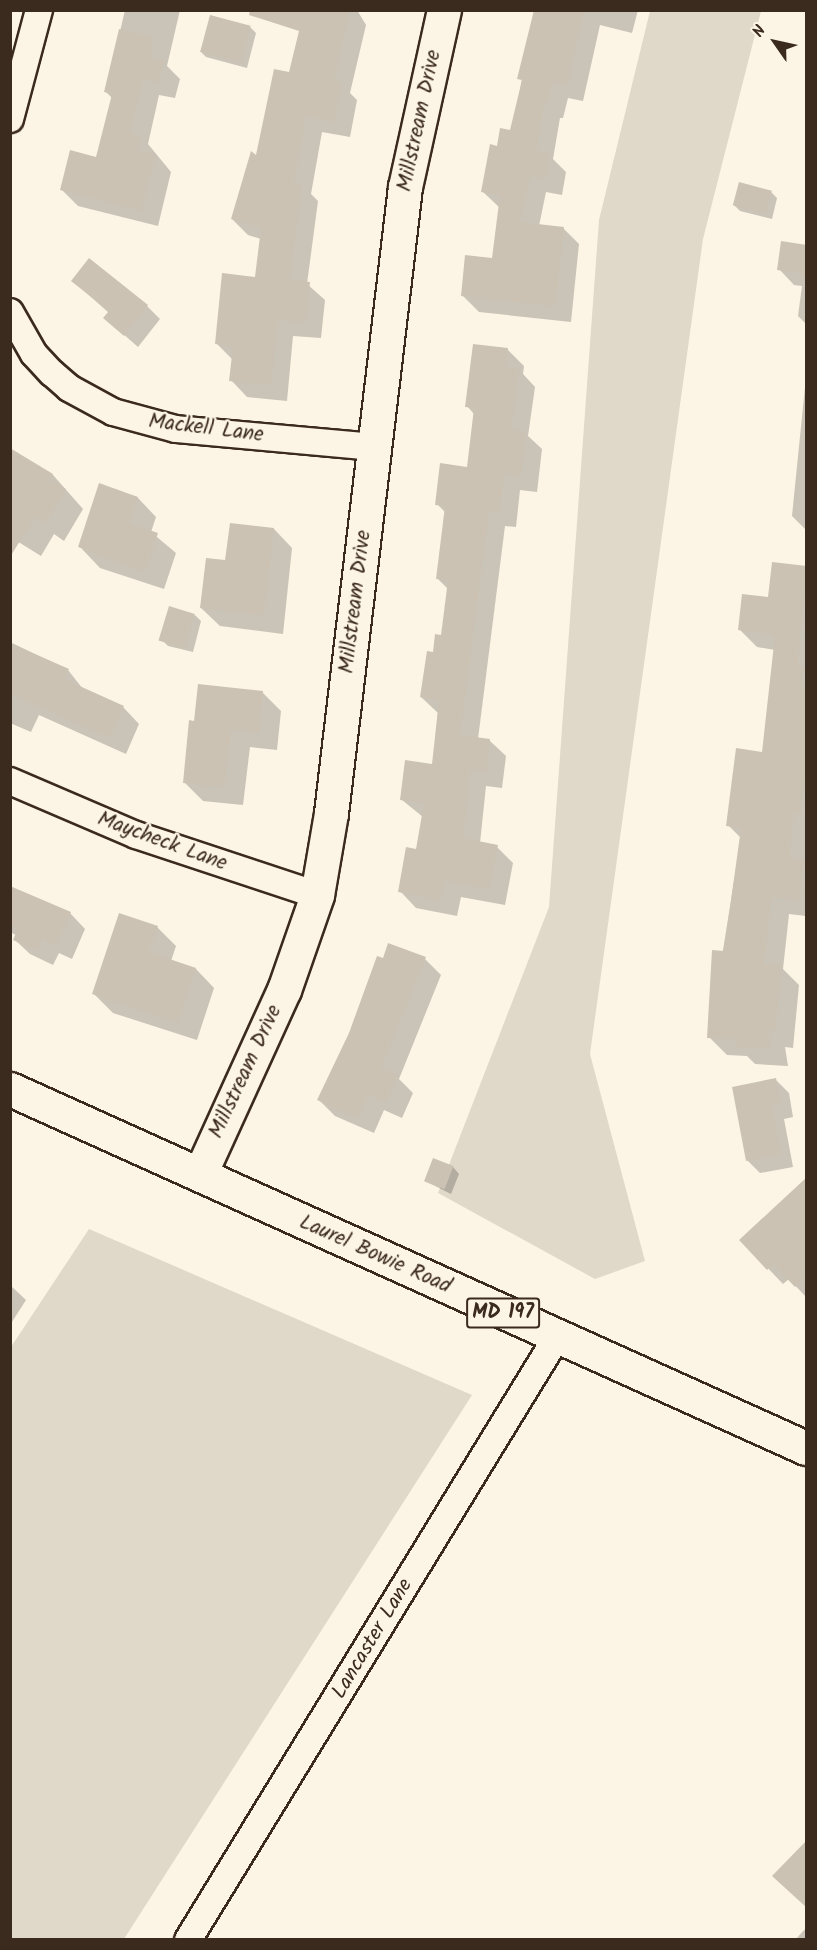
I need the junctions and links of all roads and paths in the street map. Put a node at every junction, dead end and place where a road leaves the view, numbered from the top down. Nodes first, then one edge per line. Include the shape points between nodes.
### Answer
1 (39, 10) edge
2 (444, 10) edge
3 (10, 119) edge
4 (10, 312) edge
5 (375, 447) junction
6 (10, 781) edge
7 (317, 895) junction
8 (10, 1089) edge
9 (200, 1174) junction
10 (556, 1337) junction
11 (807, 1448) edge
12 (188, 1940) edge

1 - 3 street
2 - 5 street, Millstream Drive via 405,187
4 - 5 street, Mackell Lane via 34,354 52,373 69,388 113,412 176,429
5 - 7 street, Millstream Drive via 331,813
6 - 7 street, Maycheck Lane via 136,835
7 - 9 street, Millstream Drive via 284,990
8 - 9 street, Laurel Bowie Road / MD 197
9 - 10 street, Laurel Bowie Road / MD 197
10 - 11 street, Laurel Bowie Road / MD 197
10 - 12 street, Lancaster Lane

